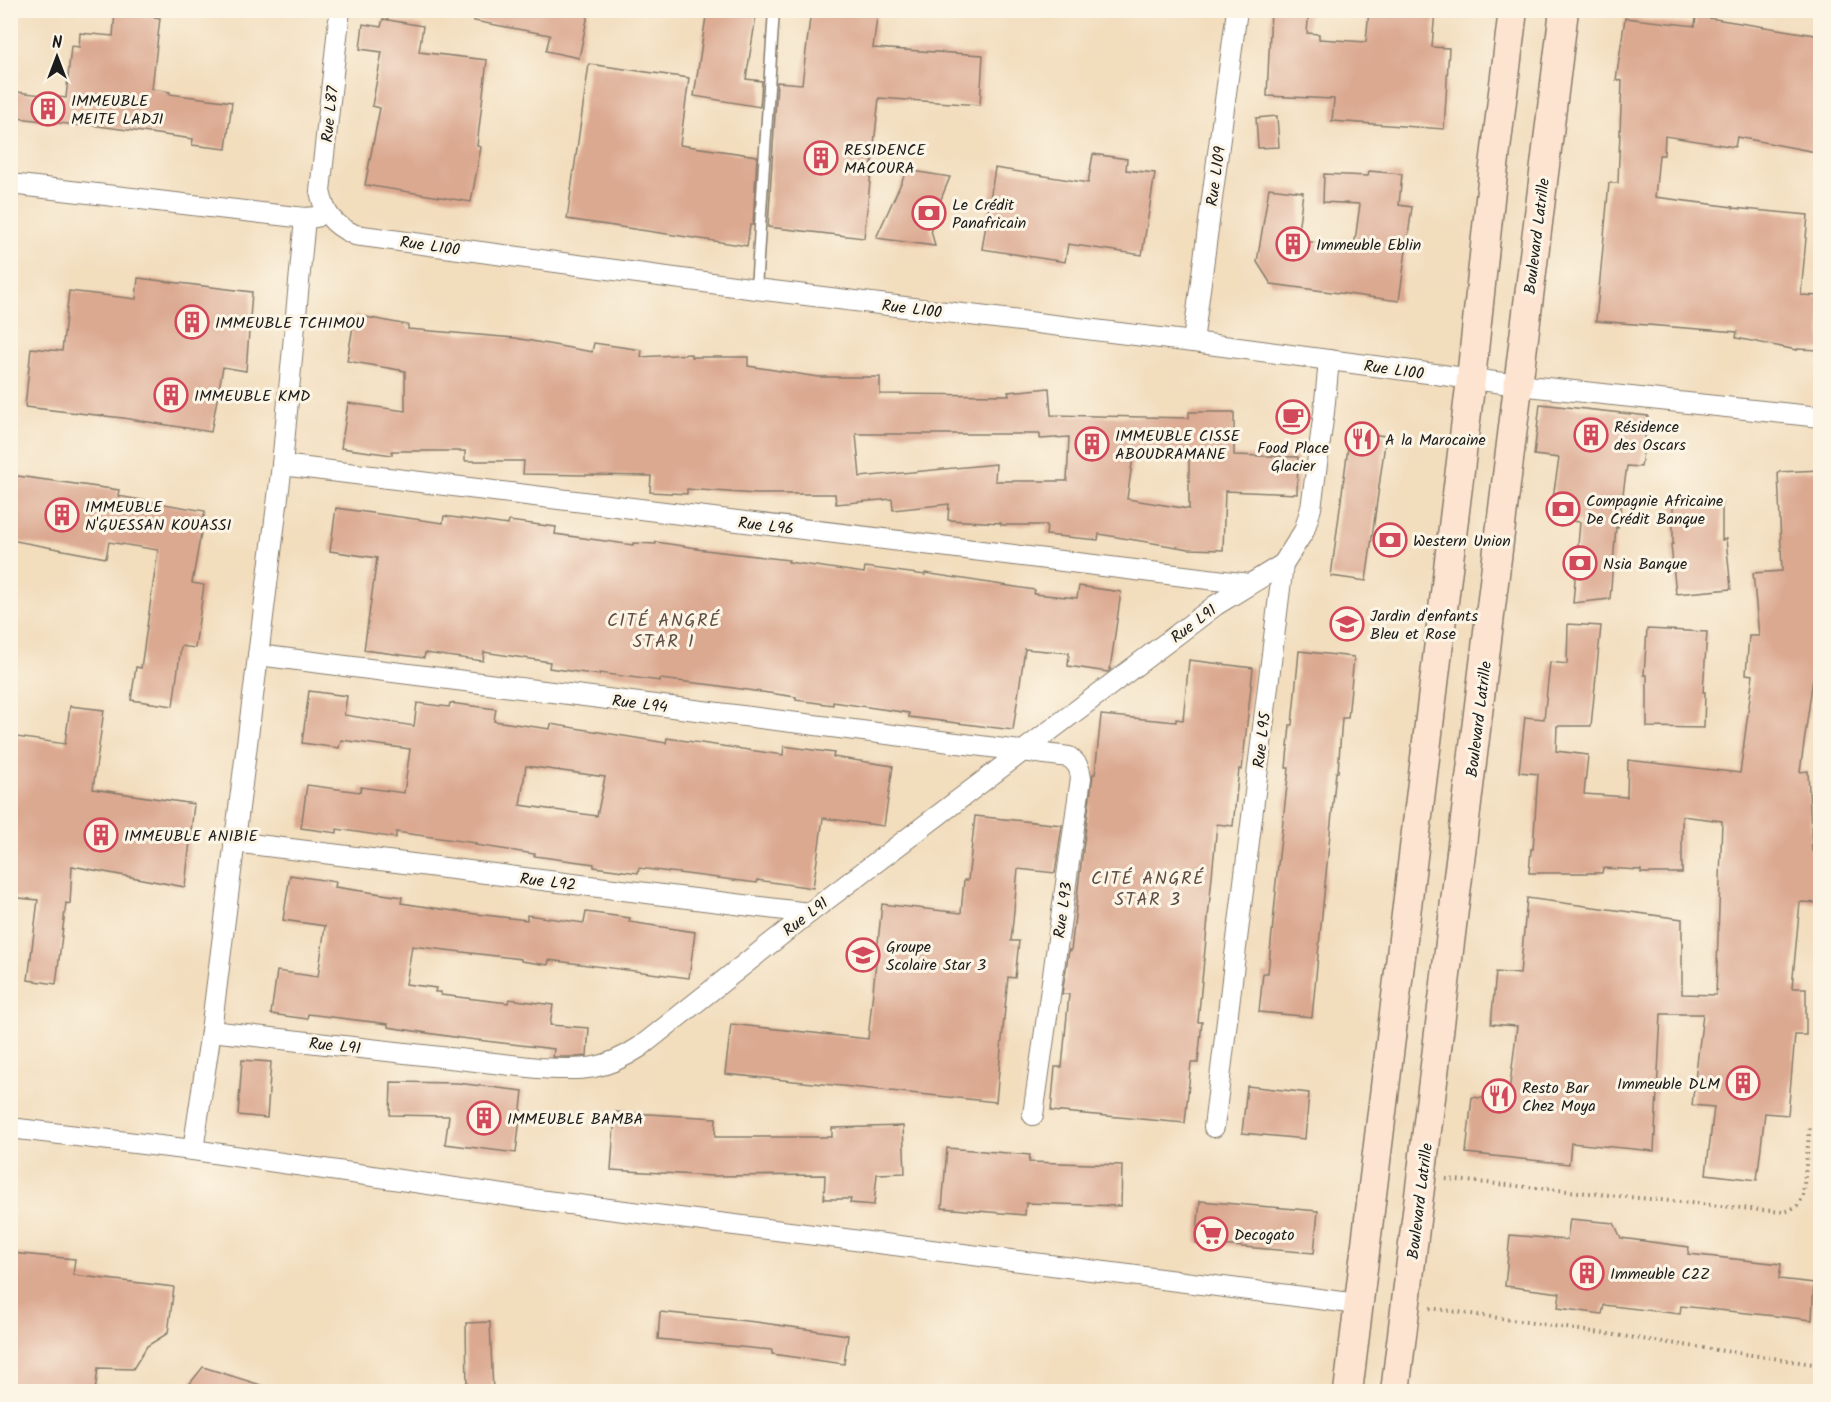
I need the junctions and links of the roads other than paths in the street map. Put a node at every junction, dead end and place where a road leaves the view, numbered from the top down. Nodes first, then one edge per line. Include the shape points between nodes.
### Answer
1 (340, 10) edge
2 (774, 10) edge
3 (1237, 10) edge
4 (1513, 10) edge
5 (1564, 10) edge
6 (10, 184) edge
7 (327, 216) junction
8 (305, 218) junction
9 (756, 289) junction
10 (1193, 342) junction
11 (1329, 360) junction
12 (1471, 379) junction
13 (1518, 385) junction
14 (1821, 417) edge
15 (282, 465) junction
16 (1283, 564) junction
17 (1249, 584) junction
18 (258, 655) junction
19 (1021, 752) junction
20 (234, 842) junction
21 (809, 913) junction
22 (211, 1031) junction
23 (1033, 1115) dead end
24 (1214, 1127) dead end
25 (10, 1128) edge
26 (193, 1150) junction
27 (1358, 1304) junction
28 (1348, 1392) edge
29 (1395, 1392) edge

1 - 7 street, Rue L87 via 320,191
2 - 9 lane
3 - 10 street, Rue L109
4 - 12 main road
5 - 13 main road, Boulevard Latrille
6 - 8 street
7 - 8 street
7 - 9 street, Rue L100 via 355,235
8 - 15 street
9 - 10 street, Rue L100
10 - 11 street, Rue L100
11 - 12 street, Rue L100
11 - 16 street, Rue L95 via 1311,508 1304,531
12 - 13 street, Rue L100
12 - 27 main road
13 - 14 street, Rue L100
13 - 29 main road, Boulevard Latrille
15 - 17 street, Rue L96
15 - 18 street
16 - 17 street, Rue L91
16 - 24 street, Rue L95
17 - 19 street, Rue L91
18 - 19 street, Rue L94
18 - 20 street
19 - 21 street, Rue L91
19 - 23 street, Rue L93 via 1069,757 1076,763 1081,778
20 - 21 street, Rue L92
20 - 22 street
21 - 22 street, Rue L91 via 640,1047 597,1067 538,1068
22 - 26 street
25 - 26 street
26 - 27 street via 538,1200
27 - 28 main road

